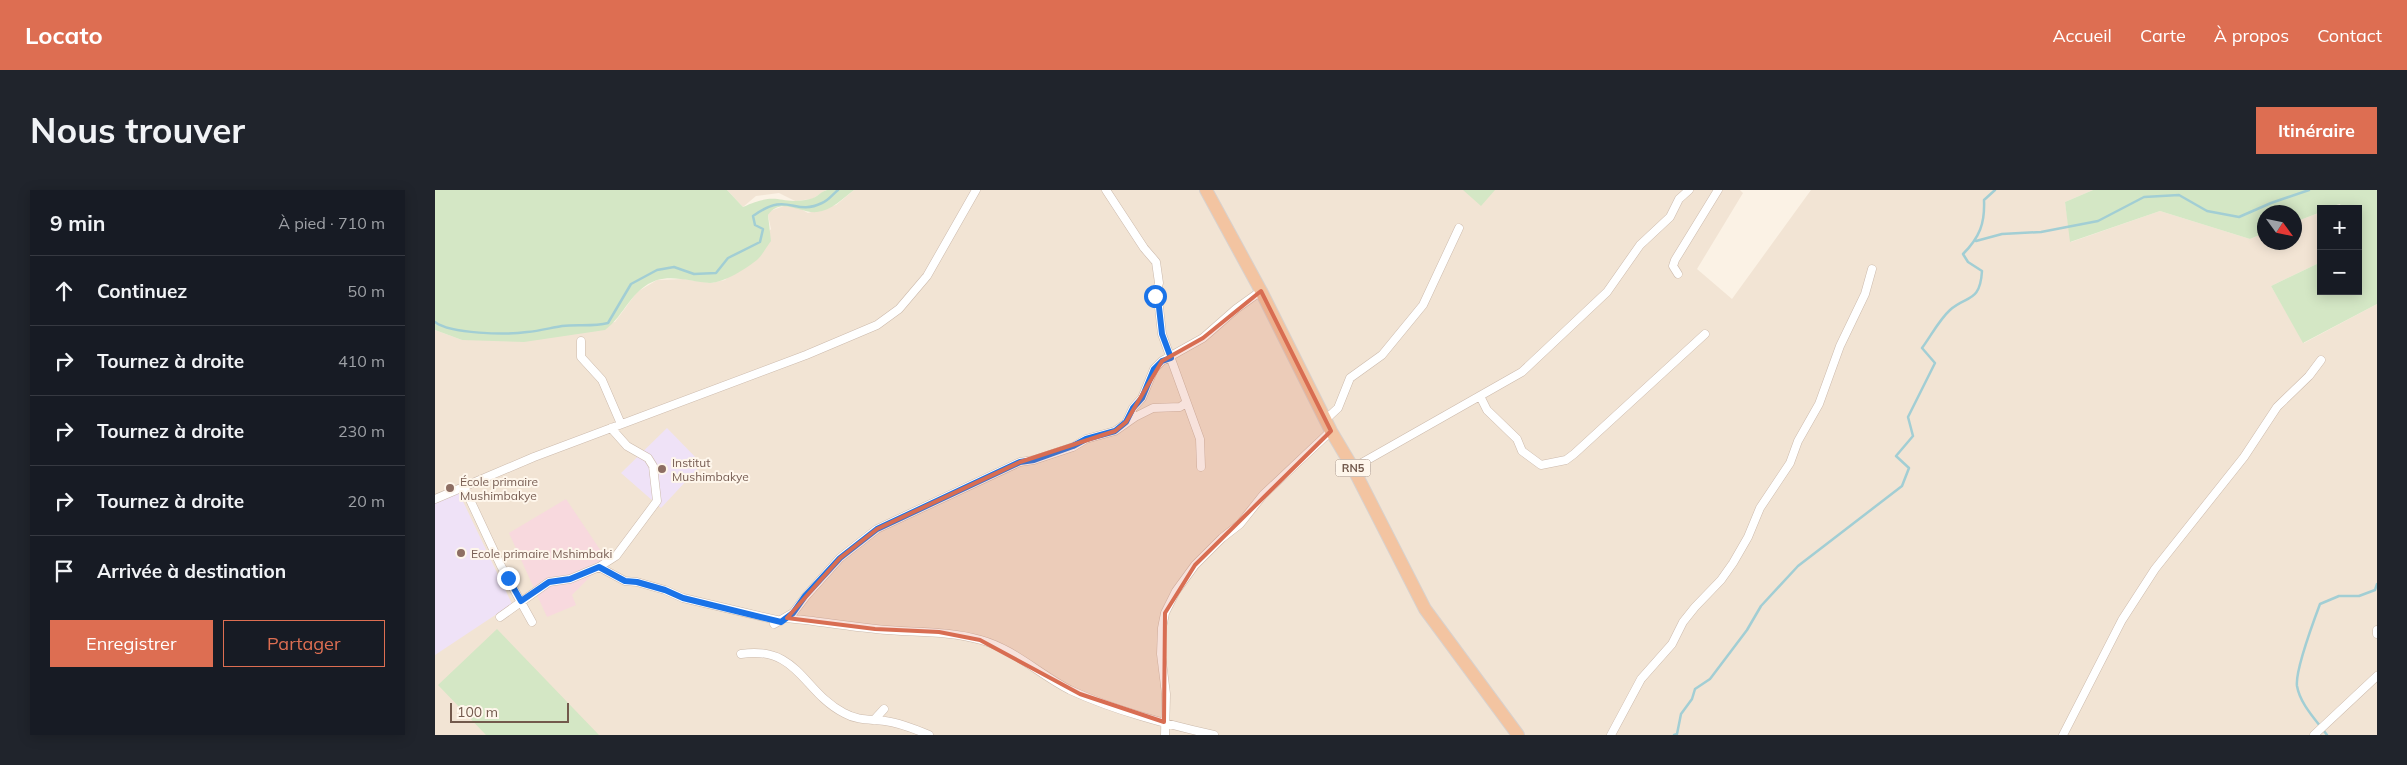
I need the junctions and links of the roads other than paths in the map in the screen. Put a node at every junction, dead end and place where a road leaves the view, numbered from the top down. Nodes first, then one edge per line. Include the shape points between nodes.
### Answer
1 (976, 190) edge
2 (1106, 190) edge
3 (1206, 190) edge
4 (1689, 190) edge
5 (1717, 190) edge
6 (1459, 228) dead end
7 (1872, 269) dead end
8 (1678, 274) dead end
9 (1261, 291) junction
10 (1705, 334) dead end
11 (581, 341) dead end
12 (1171, 358) junction
13 (2321, 360) dead end
14 (1481, 396) junction
15 (1186, 404) junction
16 (1126, 422) junction
17 (621, 424) junction
18 (1328, 426) junction
19 (611, 428) junction
20 (1201, 466) dead end
21 (1353, 468) junction
22 (464, 487) junction
23 (435, 500) edge
24 (599, 567) junction
25 (521, 601) junction
26 (500, 617) dead end
27 (780, 621) junction
28 (532, 622) dead end
29 (2377, 630) edge
30 (2377, 634) edge
31 (741, 654) dead end
32 (2377, 676) edge
33 (884, 709) dead end
34 (874, 720) junction
35 (1164, 722) junction
36 (929, 735) edge
37 (1165, 735) edge
38 (1214, 735) edge
39 (1518, 735) edge
40 (1611, 735) edge
41 (2063, 735) edge
42 (2315, 735) edge

1 - 17 street via 927,276 899,309 877,325
2 - 12 street via 1144,248 1157,262 1159,282 1155,296 1162,334
3 - 9 highway, RN5
4 - 14 street via 1679,199 1670,217 1640,245 1607,292 1521,372
5 - 8 street via 1675,260 1673,266
6 - 18 street via 1423,304 1382,355 1350,378
7 - 40 street via 1865,294 1840,346 1819,404 1790,463 1760,508 1748,538 1721,580 1695,606 1672,644 1641,679
9 - 12 street via 1203,338
9 - 18 highway, RN5
10 - 14 street via 1574,454 1558,462 1541,465 1530,458 1520,448 1517,439 1487,410
11 - 17 street via 581,358 602,380
12 - 15 street
12 - 16 street via 1154,369 1145,393
13 - 41 street via 2277,407 2244,457 2155,569 2122,620
14 - 21 street
15 - 16 street via 1153,408
15 - 20 street via 1200,439
16 - 27 street via 1115,431 1020,462 877,529 840,558
17 - 19 street
18 - 21 highway, RN5
18 - 35 street via 1240,524 1195,565 1176,591 1162,628 1161,654 1167,694
19 - 22 street
19 - 24 street via 627,446 648,458 653,466 657,501 616,556
21 - 39 highway, RN5 via 1425,609
22 - 23 street
22 - 25 street
24 - 25 street via 570,579 549,582
24 - 27 street via 625,581
25 - 26 street
25 - 28 street
27 - 35 street via 837,622 875,629 939,632 980,640 1080,694 1149,720
29 - 30 street
31 - 34 street via 762,652 784,659 830,704 857,719
32 - 42 street
33 - 34 street
34 - 36 street via 894,722
35 - 37 street
35 - 38 street

